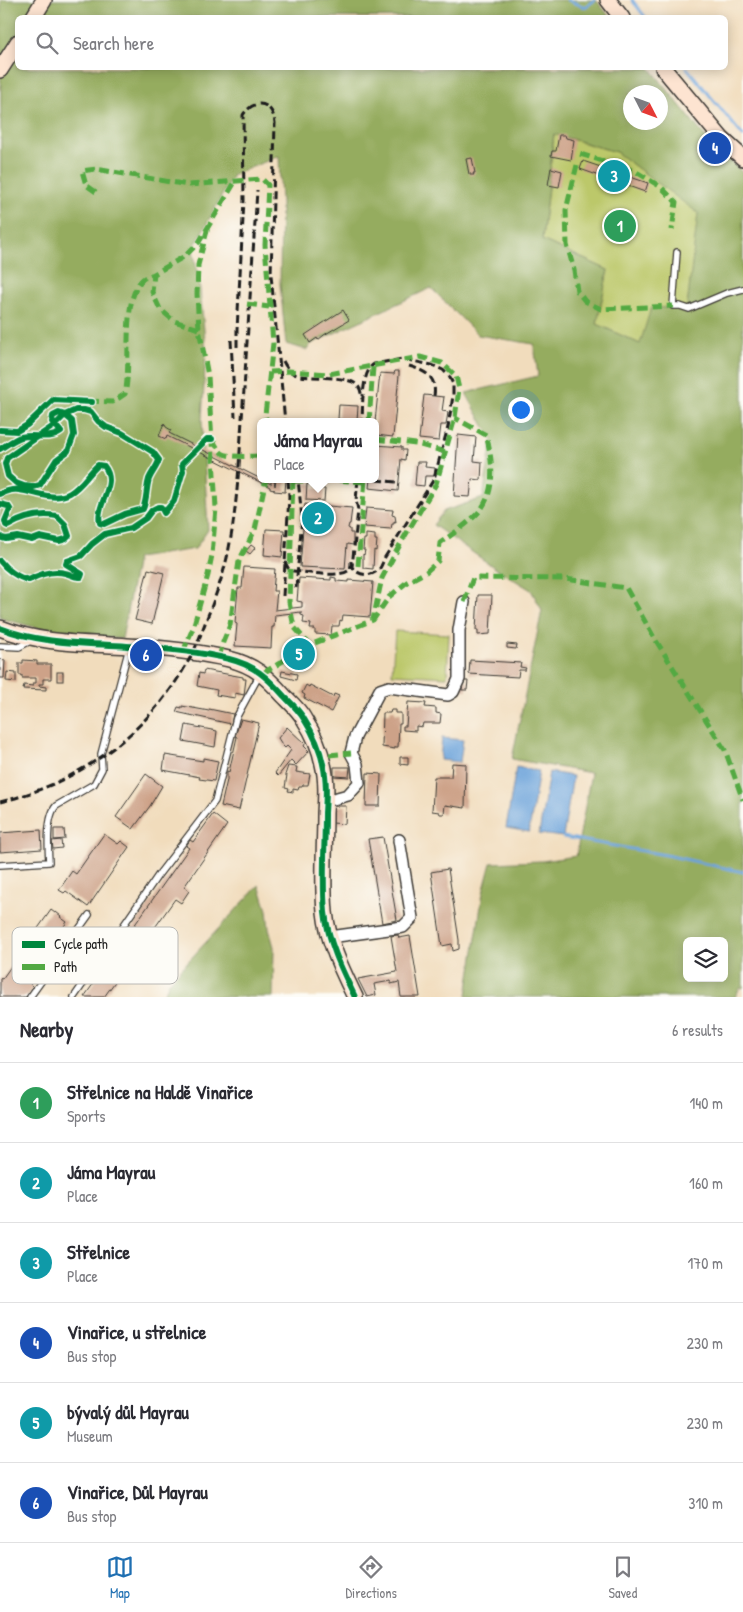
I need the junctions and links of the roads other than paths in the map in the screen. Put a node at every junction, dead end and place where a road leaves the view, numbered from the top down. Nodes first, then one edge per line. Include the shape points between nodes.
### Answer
1 (44, 0) edge
2 (608, 0) edge
3 (35, 15) edge
4 (620, 15) edge
5 (15, 47) edge
6 (0, 70) edge
7 (665, 70) edge
8 (742, 158) edge
9 (678, 252) dead end
10 (743, 289) edge
11 (464, 602) dead end
12 (0, 628) edge
13 (36, 638) junction
14 (0, 646) edge
15 (130, 646) junction
16 (261, 672) junction
17 (326, 801) junction
18 (399, 840) dead end
19 (0, 865) edge
20 (89, 915) dead end
21 (80, 927) edge
22 (122, 927) edge
23 (330, 937) junction
24 (39, 984) edge
25 (83, 984) edge
26 (30, 997) edge
27 (74, 997) edge
28 (355, 997) edge

1 - 3 street
2 - 4 street
5 - 6 street
7 - 8 street
9 - 10 lane via 673,306 688,309
11 - 17 street via 459,630 459,679 453,692 448,695 389,687 380,690 355,737 351,753 357,764 359,783 348,795
12 - 13 street
13 - 14 lane via 19,647
13 - 15 street
15 - 16 street via 229,659
15 - 19 lane via 101,754 102,769 94,784 52,810 48,862
16 - 17 street via 303,717 318,744 324,765
16 - 22 lane via 236,718 215,801
17 - 23 street via 325,912
18 - 23 street via 412,918 403,926
20 - 21 lane
23 - 28 street
24 - 26 lane
25 - 27 lane

